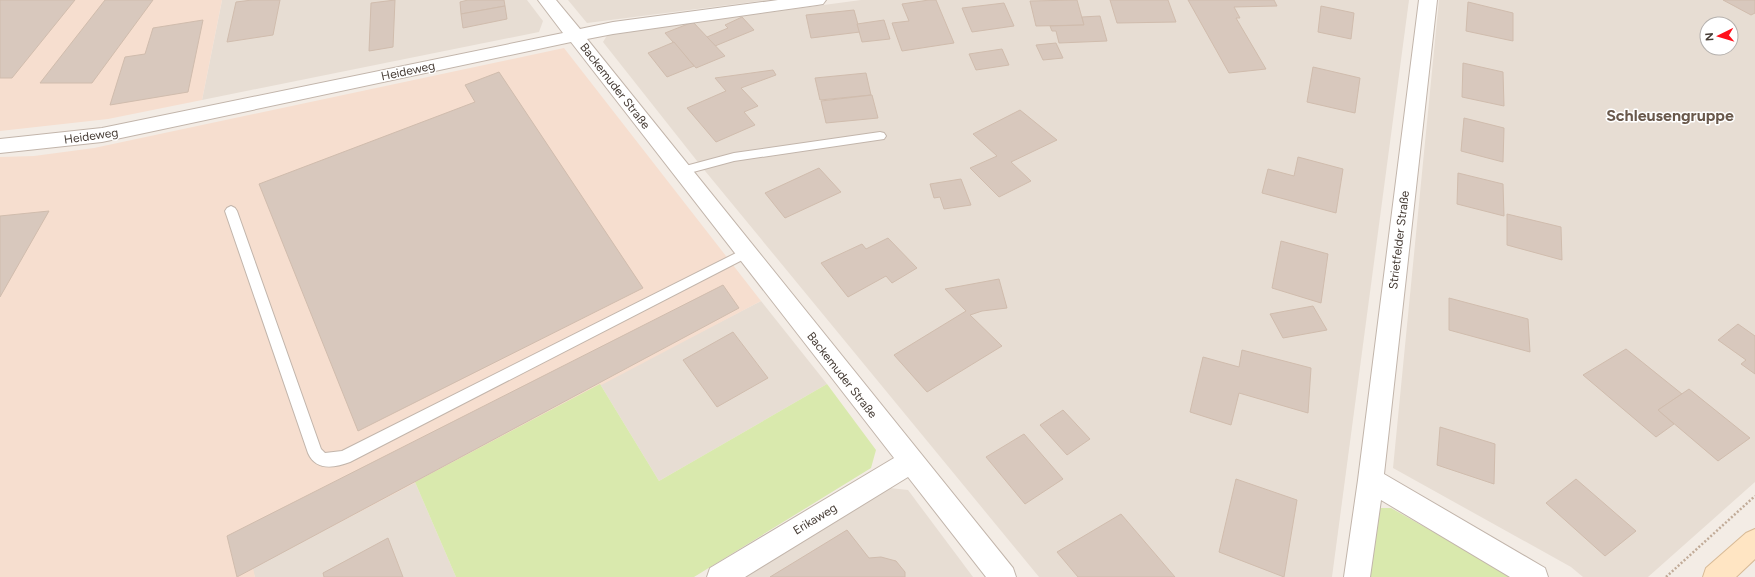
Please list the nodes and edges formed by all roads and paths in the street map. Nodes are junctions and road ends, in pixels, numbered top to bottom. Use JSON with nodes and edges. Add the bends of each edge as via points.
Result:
{"nodes":[{"id":1,"x":547,"y":0,"type":"edge"},
{"id":2,"x":817,"y":0,"type":"edge"},
{"id":3,"x":1428,"y":0,"type":"edge"},
{"id":4,"x":575,"y":36,"type":"junction"},
{"id":5,"x":880,"y":136,"type":"dead end"},
{"id":6,"x":0,"y":146,"type":"edge"},
{"id":7,"x":682,"y":171,"type":"junction"},
{"id":8,"x":231,"y":211,"type":"dead end"},
{"id":9,"x":746,"y":253,"type":"junction"},
{"id":10,"x":910,"y":462,"type":"junction"},
{"id":11,"x":1371,"y":480,"type":"junction"},
{"id":12,"x":1755,"y":496,"type":"edge"},
{"id":13,"x":1755,"y":542,"type":"edge"},
{"id":14,"x":720,"y":577,"type":"edge"},
{"id":15,"x":1003,"y":577,"type":"edge"},
{"id":16,"x":1357,"y":577,"type":"edge"},
{"id":17,"x":1536,"y":577,"type":"edge"},
{"id":18,"x":1666,"y":577,"type":"edge"},
{"id":19,"x":1716,"y":577,"type":"edge"}],
"edges":[{"from":1,"to":4,"type":"street","name":"Backemuder Straße"},
{"from":2,"to":4,"type":"street","name":"Heideweg","via":[[613,28]]},
{"from":3,"to":11,"type":"street","name":"Strietfelder Straße"},
{"from":4,"to":6,"type":"street","name":"Heideweg","via":[[102,135]]},
{"from":4,"to":7,"type":"street","name":"Backemuder Straße"},
{"from":5,"to":7,"type":"lane","via":[[734,157]]},
{"from":7,"to":9,"type":"street","name":"Backemuder Straße"},
{"from":8,"to":9,"type":"lane","via":[[315,453],[322,460],[345,457]]},
{"from":9,"to":10,"type":"street","name":"Backemuder Straße"},
{"from":10,"to":14,"type":"street","name":"Erikaweg"},
{"from":10,"to":15,"type":"street","name":"Backemuder Straße"},
{"from":11,"to":16,"type":"street","name":"Strietfelder Straße"},
{"from":11,"to":17,"type":"street"},
{"from":12,"to":18,"type":"path"},
{"from":13,"to":19,"type":"street"}]}
